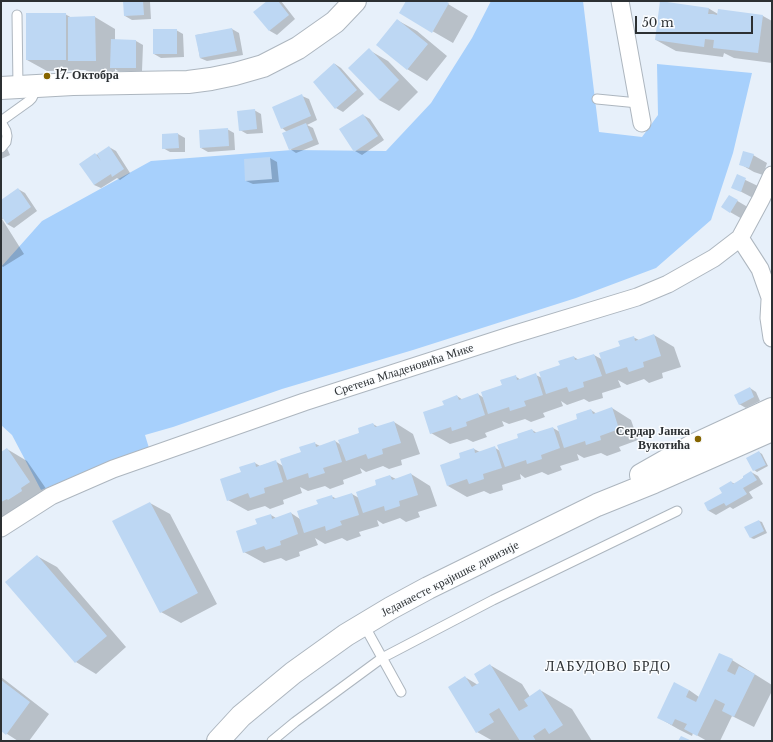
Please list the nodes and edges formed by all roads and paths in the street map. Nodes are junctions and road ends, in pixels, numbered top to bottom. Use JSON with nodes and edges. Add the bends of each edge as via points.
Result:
{"nodes":[{"id":1,"x":355,"y":1,"type":"edge"},
{"id":2,"x":620,"y":1,"type":"edge"},
{"id":3,"x":17,"y":15,"type":"dead end"},
{"id":4,"x":19,"y":87,"type":"edge"},
{"id":5,"x":597,"y":99,"type":"dead end"},
{"id":6,"x":638,"y":103,"type":"junction"},
{"id":7,"x":1,"y":122,"type":"edge"},
{"id":8,"x":642,"y":123,"type":"dead end"},
{"id":9,"x":1,"y":148,"type":"edge"},
{"id":10,"x":772,"y":175,"type":"edge"},
{"id":11,"x":740,"y":238,"type":"junction"},
{"id":12,"x":771,"y":301,"type":"edge"},
{"id":13,"x":772,"y":338,"type":"edge"},
{"id":14,"x":772,"y":409,"type":"edge"},
{"id":15,"x":772,"y":430,"type":"edge"},
{"id":16,"x":597,"y":505,"type":"junction"},
{"id":17,"x":677,"y":510,"type":"dead end"},
{"id":18,"x":1,"y":528,"type":"edge"},
{"id":19,"x":364,"y":625,"type":"junction"},
{"id":20,"x":382,"y":658,"type":"junction"},
{"id":21,"x":401,"y":692,"type":"dead end"},
{"id":22,"x":218,"y":741,"type":"edge"},
{"id":23,"x":272,"y":741,"type":"edge"}],
"edges":[{"from":1,"to":4,"type":"street","via":[[335,22],[298,48],[263,66],[235,74],[188,82]]},
{"from":2,"to":6,"type":"street"},
{"from":3,"to":4,"type":"lane"},
{"from":4,"to":7,"type":"lane","via":[[32,98]]},
{"from":5,"to":6,"type":"lane"},
{"from":6,"to":8,"type":"street"},
{"from":7,"to":9,"type":"lane","via":[[7,136]]},
{"from":10,"to":11,"type":"street","name":"Сретена Младеновића Мике"},
{"from":11,"to":12,"type":"street","via":[[760,269]]},
{"from":11,"to":18,"type":"street","name":"Сретена Младеновића Мике","via":[[681,278],[652,291],[304,402],[113,469],[51,496]]},
{"from":12,"to":13,"type":"street","via":[[769,318]]},
{"from":14,"to":16,"type":"street","name":"Једанаесте крајишке дивизије","via":[[652,467]]},
{"from":15,"to":16,"type":"street","name":"Једанаесте крајишке дивизије"},
{"from":16,"to":19,"type":"street","name":"Једанаесте крајишке дивизије","via":[[428,588]]},
{"from":17,"to":20,"type":"lane","via":[[493,600]]},
{"from":19,"to":20,"type":"lane"},
{"from":19,"to":22,"type":"street","name":"Једанаесте крајишке дивизије","via":[[292,673],[241,716]]},
{"from":20,"to":21,"type":"lane"},
{"from":20,"to":23,"type":"lane"}]}
